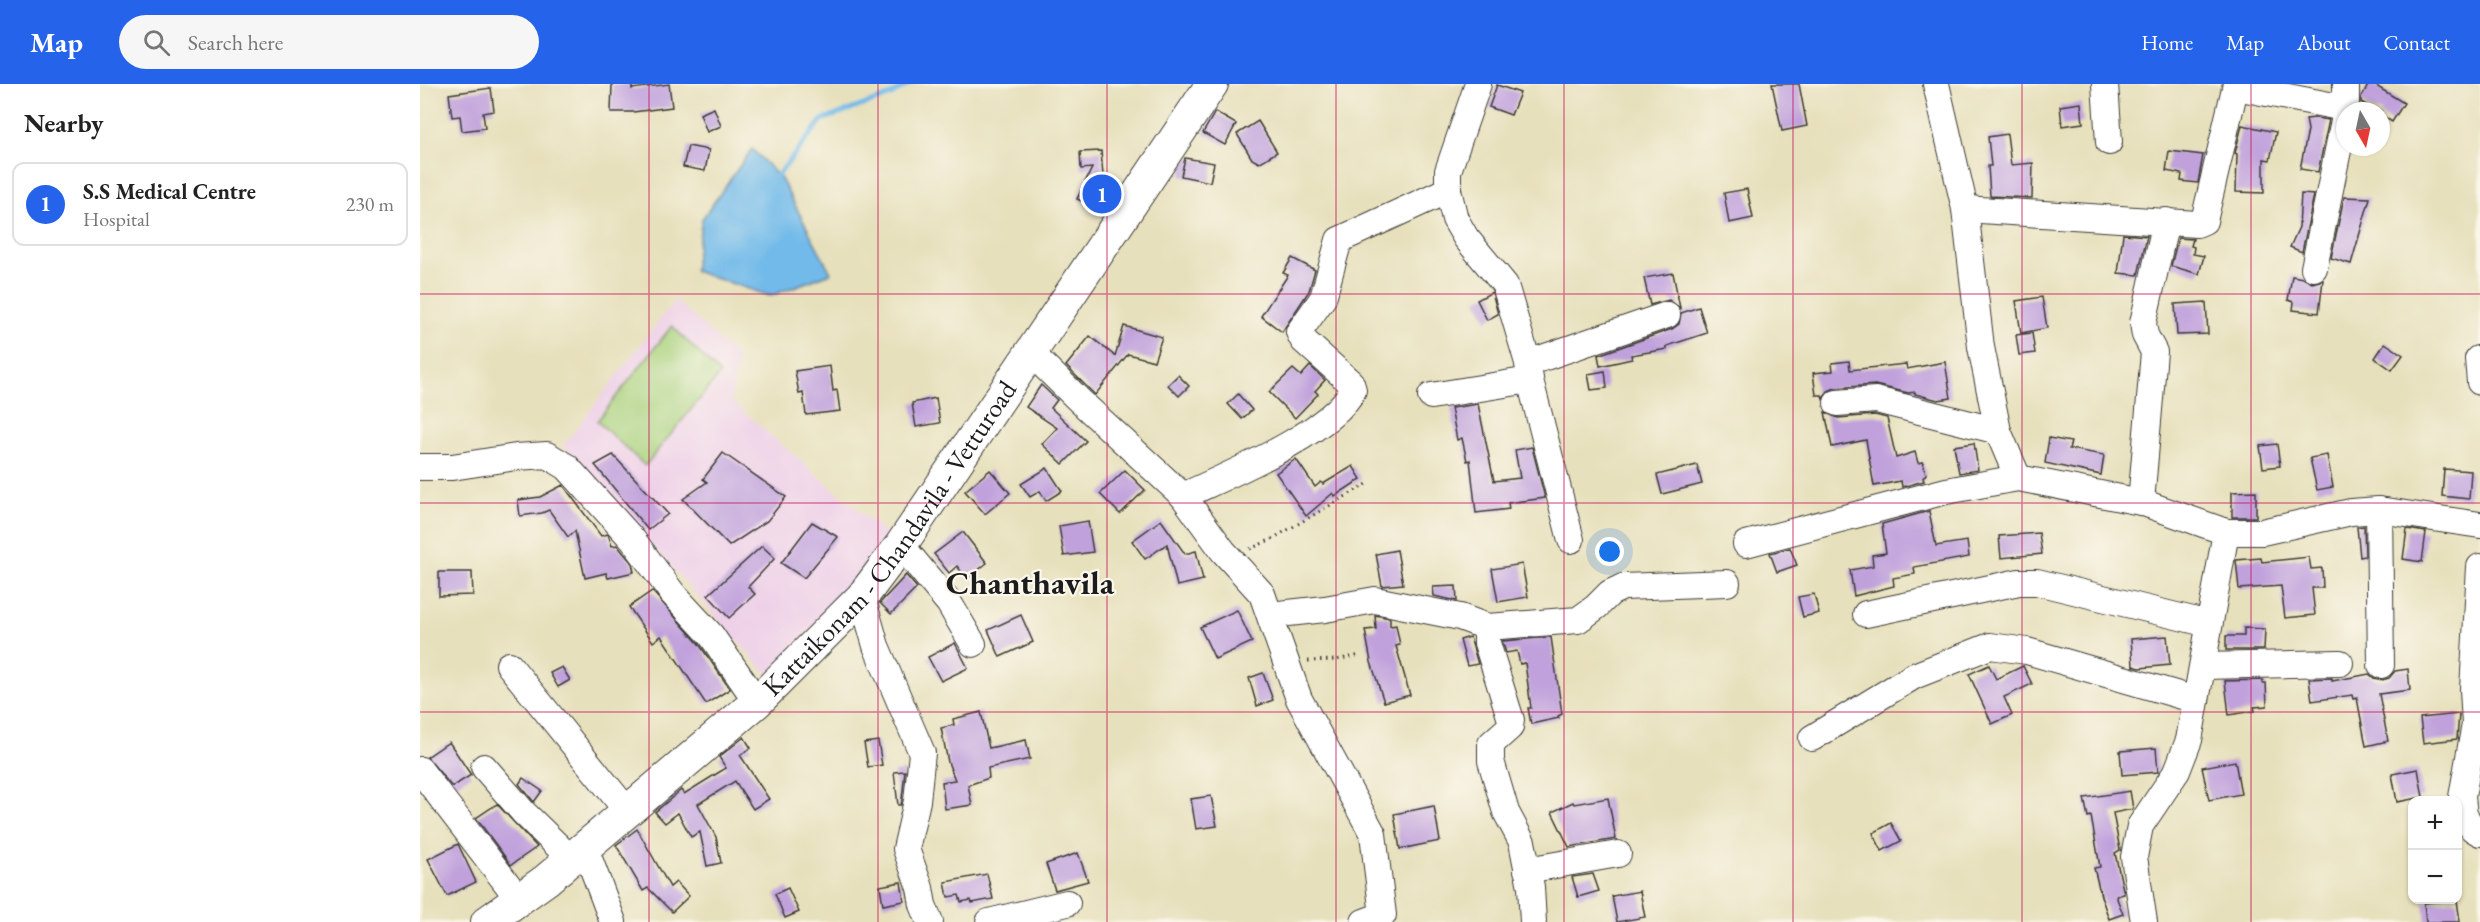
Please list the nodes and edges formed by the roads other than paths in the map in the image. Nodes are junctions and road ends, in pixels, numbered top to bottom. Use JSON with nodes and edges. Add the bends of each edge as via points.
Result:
{"nodes":[{"id":1,"x":1212,"y":84,"type":"edge"},
{"id":2,"x":1478,"y":84,"type":"edge"},
{"id":3,"x":1936,"y":84,"type":"edge"},
{"id":4,"x":2105,"y":84,"type":"edge"},
{"id":5,"x":2346,"y":84,"type":"edge"},
{"id":6,"x":2236,"y":86,"type":"edge"},
{"id":7,"x":2346,"y":102,"type":"edge"},
{"id":8,"x":2336,"y":107,"type":"edge"},
{"id":9,"x":2109,"y":142,"type":"dead end"},
{"id":10,"x":2337,"y":156,"type":"edge"},
{"id":11,"x":1448,"y":190,"type":"junction"},
{"id":12,"x":1965,"y":209,"type":"junction"},
{"id":13,"x":2166,"y":221,"type":"junction"},
{"id":14,"x":2314,"y":268,"type":"dead end"},
{"id":15,"x":1666,"y":315,"type":"dead end"},
{"id":16,"x":1031,"y":353,"type":"junction"},
{"id":17,"x":1529,"y":371,"type":"junction"},
{"id":18,"x":1431,"y":396,"type":"dead end"},
{"id":19,"x":1837,"y":403,"type":"dead end"},
{"id":20,"x":1998,"y":431,"type":"junction"},
{"id":21,"x":420,"y":467,"type":"edge"},
{"id":22,"x":2018,"y":478,"type":"junction"},
{"id":23,"x":1183,"y":496,"type":"junction"},
{"id":24,"x":2141,"y":502,"type":"junction"},
{"id":25,"x":2379,"y":510,"type":"junction"},
{"id":26,"x":2480,"y":525,"type":"edge"},
{"id":27,"x":2226,"y":532,"type":"junction"},
{"id":28,"x":1571,"y":540,"type":"dead end"},
{"id":29,"x":1746,"y":544,"type":"dead end"},
{"id":30,"x":901,"y":545,"type":"junction"},
{"id":31,"x":2480,"y":567,"type":"edge"},
{"id":32,"x":1728,"y":583,"type":"dead end"},
{"id":33,"x":862,"y":597,"type":"junction"},
{"id":34,"x":2479,"y":597,"type":"edge"},
{"id":35,"x":1866,"y":614,"type":"dead end"},
{"id":36,"x":1270,"y":615,"type":"junction"},
{"id":37,"x":2209,"y":624,"type":"junction"},
{"id":38,"x":1487,"y":627,"type":"junction"},
{"id":39,"x":973,"y":644,"type":"dead end"},
{"id":40,"x":2340,"y":663,"type":"dead end"},
{"id":41,"x":509,"y":665,"type":"dead end"},
{"id":42,"x":2380,"y":665,"type":"dead end"},
{"id":43,"x":2204,"y":666,"type":"junction"},
{"id":44,"x":2196,"y":700,"type":"junction"},
{"id":45,"x":757,"y":702,"type":"junction"},
{"id":46,"x":1812,"y":738,"type":"dead end"},
{"id":47,"x":484,"y":767,"type":"dead end"},
{"id":48,"x":420,"y":770,"type":"edge"},
{"id":49,"x":628,"y":812,"type":"junction"},
{"id":50,"x":2480,"y":833,"type":"edge"},
{"id":51,"x":578,"y":853,"type":"junction"},
{"id":52,"x":1618,"y":854,"type":"dead end"},
{"id":53,"x":1527,"y":870,"type":"junction"},
{"id":54,"x":1067,"y":903,"type":"dead end"},
{"id":55,"x":502,"y":914,"type":"edge"},
{"id":56,"x":1377,"y":920,"type":"edge"},
{"id":57,"x":613,"y":922,"type":"edge"},
{"id":58,"x":930,"y":922,"type":"edge"},
{"id":59,"x":989,"y":922,"type":"edge"},
{"id":60,"x":1533,"y":922,"type":"edge"},
{"id":61,"x":2144,"y":922,"type":"edge"}],
"edges":[{"from":1,"to":16,"type":"main road","name":"Kattaikonam - Chandavila - Vetturoad"},
{"from":2,"to":11,"type":"street","via":[[1448,171]]},
{"from":3,"to":12,"type":"street"},
{"from":4,"to":9,"type":"street"},
{"from":5,"to":7,"type":"street"},
{"from":6,"to":8,"type":"street"},
{"from":6,"to":13,"type":"street","via":[[2204,221]]},
{"from":10,"to":14,"type":"street"},
{"from":11,"to":17,"type":"street","via":[[1455,219],[1466,238],[1505,285]]},
{"from":11,"to":23,"type":"street","via":[[1339,240],[1323,298],[1299,332],[1351,383],[1353,390],[1346,405],[1271,455]]},
{"from":12,"to":13,"type":"street"},
{"from":12,"to":20,"type":"street","via":[[1982,347]]},
{"from":13,"to":24,"type":"street","via":[[2143,323],[2154,352]]},
{"from":15,"to":17,"type":"street"},
{"from":16,"to":23,"type":"street"},
{"from":16,"to":30,"type":"main road","name":"Kattaikonam - Chandavila - Vetturoad"},
{"from":17,"to":18,"type":"street"},
{"from":17,"to":28,"type":"street"},
{"from":19,"to":20,"type":"street","via":[[1876,400]]},
{"from":20,"to":22,"type":"street"},
{"from":21,"to":45,"type":"street","via":[[452,467],[547,455],[567,467],[711,635]]},
{"from":22,"to":24,"type":"street"},
{"from":22,"to":29,"type":"street","via":[[1946,491]]},
{"from":23,"to":36,"type":"street","via":[[1262,594]]},
{"from":24,"to":27,"type":"street"},
{"from":25,"to":26,"type":"street"},
{"from":25,"to":27,"type":"street","via":[[2350,512],[2262,532]]},
{"from":25,"to":42,"type":"street"},
{"from":27,"to":37,"type":"street"},
{"from":30,"to":33,"type":"main road","name":"Kattaikonam - Chandavila - Vetturoad"},
{"from":30,"to":39,"type":"street","via":[[949,603]]},
{"from":31,"to":34,"type":"street"},
{"from":32,"to":38,"type":"street","via":[[1623,586],[1578,620]]},
{"from":33,"to":45,"type":"main road","name":"Kattaikonam - Chandavila - Vetturoad"},
{"from":33,"to":58,"type":"street","via":[[876,646],[922,753],[918,801],[906,849]]},
{"from":34,"to":50,"type":"street","via":[[2473,689],[2475,724],[2462,797],[2464,815]]},
{"from":35,"to":37,"type":"street","via":[[2019,582],[2037,582]]},
{"from":36,"to":38,"type":"street","via":[[1375,600],[1460,617]]},
{"from":36,"to":56,"type":"street","via":[[1299,699],[1373,834]]},
{"from":37,"to":43,"type":"street"},
{"from":38,"to":53,"type":"street","via":[[1487,643],[1511,720],[1510,727],[1491,744],[1491,761],[1506,812],[1522,842]]},
{"from":40,"to":43,"type":"street"},
{"from":41,"to":49,"type":"street"},
{"from":43,"to":44,"type":"street"},
{"from":44,"to":46,"type":"street","via":[[2026,651],[1990,645],[1914,676]]},
{"from":44,"to":61,"type":"street","via":[[2189,740],[2176,771],[2140,826],[2134,857]]},
{"from":45,"to":49,"type":"main road","name":"Kattaikonam - Chandavila - Vetturoad"},
{"from":47,"to":51,"type":"street","via":[[524,813]]},
{"from":48,"to":55,"type":"street"},
{"from":49,"to":51,"type":"main road","name":"Kattaikonam - Chandavila - Vetturoad"},
{"from":51,"to":55,"type":"main road","name":"Kattaikonam - Chandavila - Vetturoad"},
{"from":51,"to":57,"type":"street"},
{"from":52,"to":53,"type":"street"},
{"from":53,"to":60,"type":"street"},
{"from":54,"to":59,"type":"street"}]}
